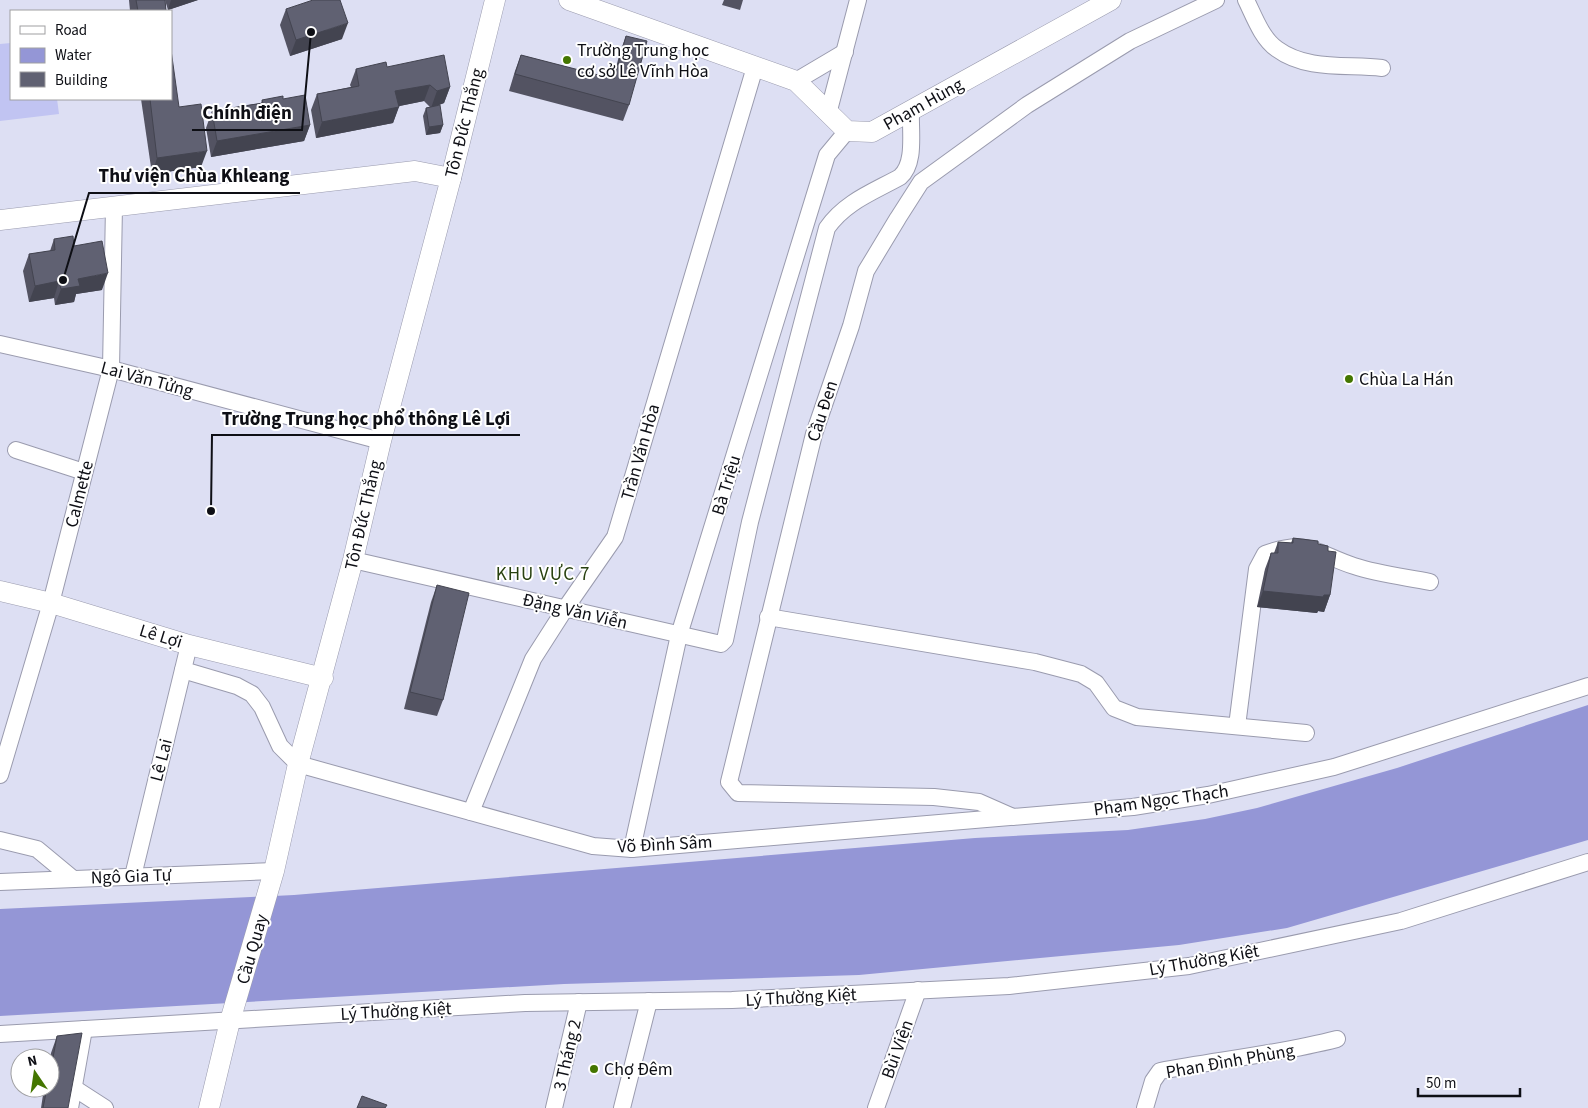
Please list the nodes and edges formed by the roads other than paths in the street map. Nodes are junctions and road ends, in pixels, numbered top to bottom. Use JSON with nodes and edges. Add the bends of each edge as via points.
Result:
{"nodes":[{"id":1,"x":495,"y":0,"type":"edge"},
{"id":2,"x":569,"y":0,"type":"edge"},
{"id":3,"x":858,"y":0,"type":"edge"},
{"id":4,"x":1111,"y":0,"type":"edge"},
{"id":5,"x":1216,"y":0,"type":"edge"},
{"id":6,"x":1246,"y":0,"type":"edge"},
{"id":7,"x":845,"y":52,"type":"junction"},
{"id":8,"x":755,"y":67,"type":"junction"},
{"id":9,"x":1382,"y":68,"type":"dead end"},
{"id":10,"x":796,"y":81,"type":"junction"},
{"id":11,"x":910,"y":111,"type":"junction"},
{"id":12,"x":828,"y":114,"type":"junction"},
{"id":13,"x":847,"y":131,"type":"junction"},
{"id":14,"x":451,"y":178,"type":"junction"},
{"id":15,"x":114,"y":206,"type":"junction"},
{"id":16,"x":0,"y":220,"type":"edge"},
{"id":17,"x":0,"y":344,"type":"edge"},
{"id":18,"x":111,"y":369,"type":"junction"},
{"id":19,"x":381,"y":441,"type":"junction"},
{"id":20,"x":16,"y":450,"type":"dead end"},
{"id":21,"x":84,"y":472,"type":"junction"},
{"id":22,"x":354,"y":560,"type":"junction"},
{"id":23,"x":1430,"y":582,"type":"dead end"},
{"id":24,"x":0,"y":592,"type":"edge"},
{"id":25,"x":50,"y":603,"type":"junction"},
{"id":26,"x":565,"y":609,"type":"junction"},
{"id":27,"x":768,"y":617,"type":"junction"},
{"id":28,"x":679,"y":636,"type":"junction"},
{"id":29,"x":189,"y":645,"type":"junction"},
{"id":30,"x":183,"y":670,"type":"junction"},
{"id":31,"x":323,"y":678,"type":"junction"},
{"id":32,"x":1588,"y":686,"type":"edge"},
{"id":33,"x":1236,"y":726,"type":"junction"},
{"id":34,"x":1306,"y":733,"type":"dead end"},
{"id":35,"x":298,"y":764,"type":"junction"},
{"id":36,"x":0,"y":775,"type":"edge"},
{"id":37,"x":729,"y":782,"type":"joint"},
{"id":38,"x":471,"y":812,"type":"junction"},
{"id":39,"x":1012,"y":817,"type":"junction"},
{"id":40,"x":0,"y":840,"type":"edge"},
{"id":41,"x":632,"y":849,"type":"junction"},
{"id":42,"x":1588,"y":862,"type":"edge"},
{"id":43,"x":133,"y":876,"type":"junction"},
{"id":44,"x":72,"y":878,"type":"junction"},
{"id":45,"x":272,"y":878,"type":"junction"},
{"id":46,"x":0,"y":882,"type":"edge"},
{"id":47,"x":918,"y":990,"type":"junction"},
{"id":48,"x":649,"y":1001,"type":"junction"},
{"id":49,"x":579,"y":1002,"type":"junction"},
{"id":50,"x":232,"y":1017,"type":"junction"},
{"id":51,"x":84,"y":1029,"type":"junction"},
{"id":52,"x":0,"y":1034,"type":"edge"},
{"id":53,"x":1337,"y":1039,"type":"dead end"},
{"id":54,"x":74,"y":1088,"type":"junction"},
{"id":55,"x":70,"y":1108,"type":"edge"},
{"id":56,"x":105,"y":1108,"type":"edge"},
{"id":57,"x":209,"y":1108,"type":"edge"},
{"id":58,"x":554,"y":1108,"type":"edge"},
{"id":59,"x":622,"y":1108,"type":"edge"},
{"id":60,"x":876,"y":1108,"type":"edge"},
{"id":61,"x":1145,"y":1108,"type":"edge"}],
"edges":[{"from":1,"to":14,"type":"main road","name":"Tôn Đức Thắng"},
{"from":2,"to":8,"type":"main road"},
{"from":3,"to":7,"type":"street"},
{"from":4,"to":11,"type":"main road","name":"Phạm Hùng"},
{"from":5,"to":27,"type":"street","name":"Cầu Đen","via":[[1130,41],[1027,105],[921,182],[866,271],[814,434]]},
{"from":6,"to":9,"type":"street","via":[[1276,49],[1306,64]]},
{"from":7,"to":10,"type":"street"},
{"from":7,"to":12,"type":"street"},
{"from":8,"to":10,"type":"main road"},
{"from":8,"to":26,"type":"street","name":"Trần Văn Hòa","via":[[615,537]]},
{"from":10,"to":12,"type":"main road"},
{"from":11,"to":13,"type":"main road","name":"Phạm Hùng","via":[[872,132]]},
{"from":11,"to":28,"type":"street","name":"Đặng Văn Viễn","via":[[910,160],[906,172],[850,203],[827,228],[750,522],[725,640],[721,644]]},
{"from":12,"to":13,"type":"main road"},
{"from":13,"to":28,"type":"street","name":"Bà Triệu","via":[[827,156]]},
{"from":14,"to":15,"type":"main road","via":[[415,170]]},
{"from":14,"to":19,"type":"main road","name":"Tôn Đức Thắng"},
{"from":15,"to":16,"type":"main road"},
{"from":15,"to":18,"type":"street","name":"Calmette"},
{"from":17,"to":18,"type":"street","name":"Lai Văn Tửng"},
{"from":18,"to":19,"type":"street","name":"Lai Văn Tửng"},
{"from":18,"to":21,"type":"street","name":"Calmette"},
{"from":19,"to":22,"type":"main road","name":"Tôn Đức Thắng"},
{"from":20,"to":21,"type":"street"},
{"from":21,"to":25,"type":"street","name":"Calmette"},
{"from":22,"to":26,"type":"street","name":"Đặng Văn Viễn"},
{"from":22,"to":31,"type":"main road","name":"Tôn Đức Thắng"},
{"from":23,"to":33,"type":"street","via":[[1353,566],[1315,549],[1290,547],[1265,554],[1257,569]]},
{"from":24,"to":25,"type":"main road","name":"Lê Lợi"},
{"from":25,"to":29,"type":"main road","name":"Lê Lợi"},
{"from":25,"to":36,"type":"street","name":"Calmette"},
{"from":26,"to":28,"type":"street","name":"Đặng Văn Viễn"},
{"from":26,"to":38,"type":"street","name":"Trần Văn Hòa","via":[[533,659]]},
{"from":27,"to":33,"type":"street","via":[[1035,662],[1081,674],[1096,683],[1114,708],[1137,717]]},
{"from":27,"to":37,"type":"street","name":"Cầu Đen"},
{"from":28,"to":41,"type":"street","name":"Bà Triệu"},
{"from":29,"to":30,"type":"street","name":"Lê Lai"},
{"from":29,"to":31,"type":"main road","name":"Lê Lợi"},
{"from":30,"to":35,"type":"street","via":[[237,686],[252,694],[262,707],[280,746]]},
{"from":30,"to":43,"type":"street","name":"Lê Lai"},
{"from":31,"to":35,"type":"main road","name":"Tôn Đức Thắng"},
{"from":32,"to":39,"type":"street","name":"Phạm Ngọc Thạch","via":[[1334,767],[1208,795],[1134,807]]},
{"from":33,"to":34,"type":"street"},
{"from":35,"to":38,"type":"street","name":"Võ Đình Sâm"},
{"from":35,"to":45,"type":"main road","name":"Tôn Đức Thắng"},
{"from":37,"to":39,"type":"street","name":"Phạm Ngọc Thạch","via":[[738,793],[934,797],[979,802]]},
{"from":38,"to":41,"type":"street","name":"Võ Đình Sâm","via":[[593,846]]},
{"from":39,"to":41,"type":"street","name":"Võ Đình Sâm"},
{"from":40,"to":44,"type":"street","name":"Ngô Gia Tự","via":[[37,849]]},
{"from":42,"to":47,"type":"street","name":"Lý Thường Kiệt","via":[[1401,921],[1189,966],[1009,986]]},
{"from":43,"to":44,"type":"street","name":"Ngô Gia Tự"},
{"from":43,"to":45,"type":"street","name":"Ngô Gia Tự"},
{"from":44,"to":46,"type":"street"},
{"from":45,"to":50,"type":"main road","name":"Cầu Quay"},
{"from":47,"to":48,"type":"street","name":"Lý Thường Kiệt"},
{"from":47,"to":60,"type":"street","name":"Bùi Viện"},
{"from":48,"to":49,"type":"street","name":"Lý Thường Kiệt"},
{"from":48,"to":59,"type":"street"},
{"from":49,"to":50,"type":"street","name":"Lý Thường Kiệt"},
{"from":49,"to":58,"type":"street","name":"3 Tháng 2"},
{"from":50,"to":51,"type":"street","name":"Lý Thường Kiệt"},
{"from":50,"to":57,"type":"main road","name":"Cầu Quay"},
{"from":51,"to":52,"type":"street","name":"Lý Thường Kiệt"},
{"from":51,"to":54,"type":"street"},
{"from":53,"to":61,"type":"street","name":"Phan Đình Phùng","via":[[1266,1055],[1216,1060],[1160,1071],[1152,1081]]},
{"from":54,"to":55,"type":"street"},
{"from":54,"to":56,"type":"street"}]}
